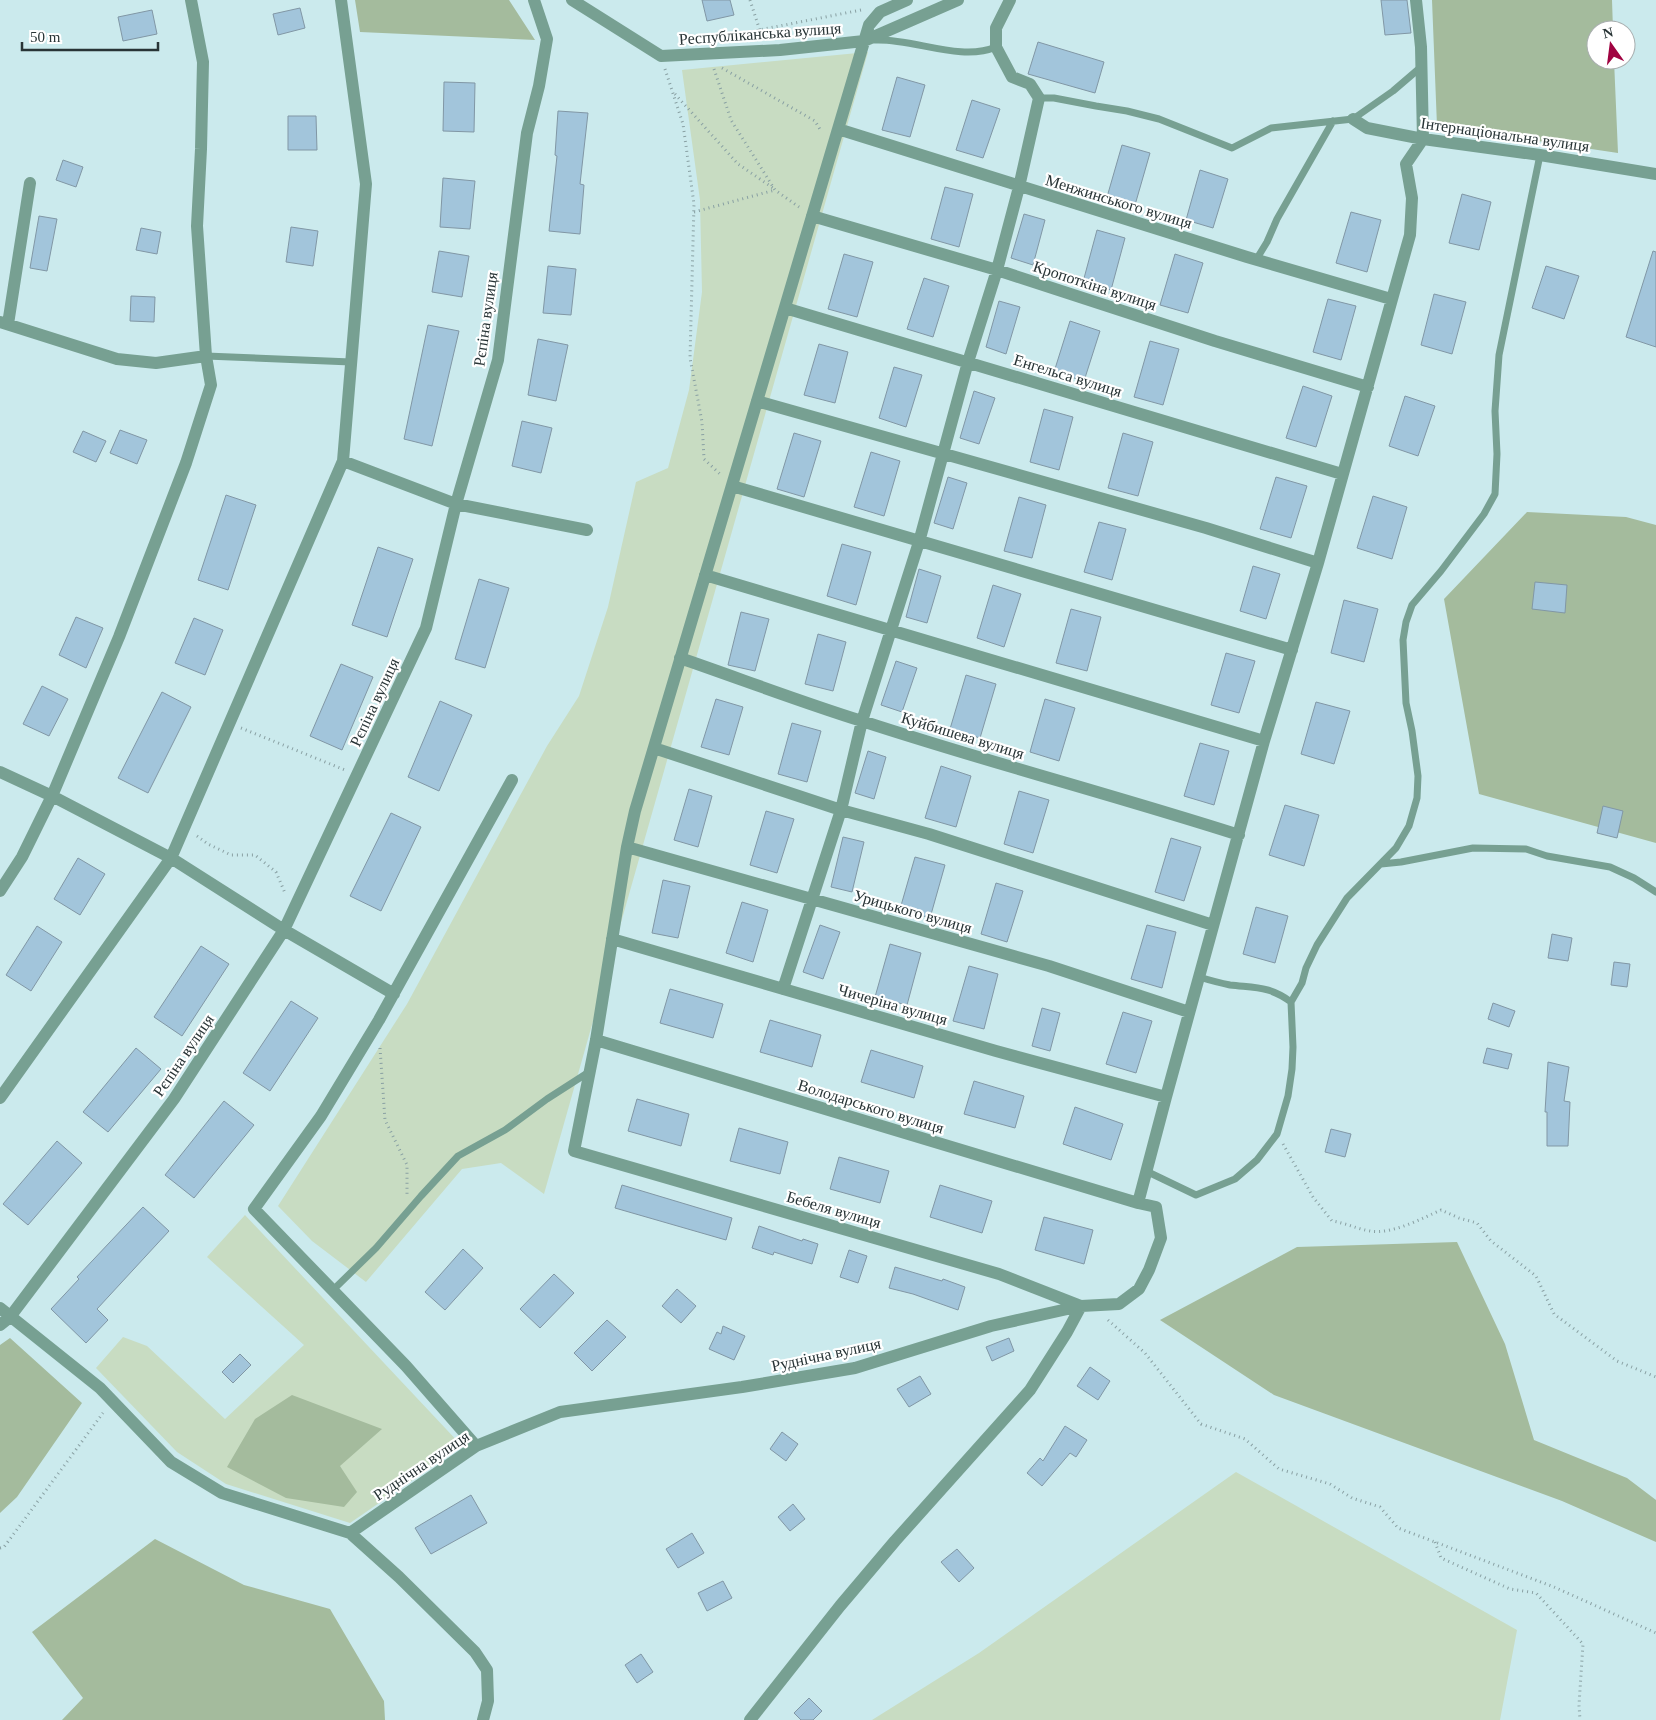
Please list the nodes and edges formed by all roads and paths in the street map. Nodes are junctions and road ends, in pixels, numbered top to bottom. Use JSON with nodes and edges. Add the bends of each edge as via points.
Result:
{"nodes":[{"id":1,"x":191,"y":0,"type":"edge"},
{"id":2,"x":341,"y":0,"type":"edge"},
{"id":3,"x":534,"y":0,"type":"edge"},
{"id":4,"x":572,"y":0,"type":"edge"},
{"id":5,"x":750,"y":0,"type":"edge"},
{"id":6,"x":907,"y":0,"type":"edge"},
{"id":7,"x":958,"y":0,"type":"edge"},
{"id":8,"x":1010,"y":0,"type":"edge"},
{"id":9,"x":1416,"y":0,"type":"edge"},
{"id":10,"x":867,"y":10,"type":"dead end"},
{"id":11,"x":759,"y":30,"type":"junction"},
{"id":12,"x":741,"y":36,"type":"dead end"},
{"id":13,"x":864,"y":41,"type":"junction"},
{"id":14,"x":996,"y":48,"type":"junction"},
{"id":15,"x":765,"y":51,"type":"junction"},
{"id":16,"x":661,"y":56,"type":"junction"},
{"id":17,"x":1421,"y":67,"type":"junction"},
{"id":18,"x":673,"y":91,"type":"junction"},
{"id":19,"x":1039,"y":98,"type":"junction"},
{"id":20,"x":1353,"y":119,"type":"junction"},
{"id":21,"x":1333,"y":121,"type":"junction"},
{"id":22,"x":838,"y":129,"type":"junction"},
{"id":23,"x":1423,"y":139,"type":"junction"},
{"id":24,"x":832,"y":148,"type":"junction"},
{"id":25,"x":1540,"y":155,"type":"junction"},
{"id":26,"x":1656,"y":174,"type":"edge"},
{"id":27,"x":30,"y":183,"type":"dead end"},
{"id":28,"x":1019,"y":187,"type":"junction"},
{"id":29,"x":775,"y":190,"type":"junction"},
{"id":30,"x":694,"y":212,"type":"junction"},
{"id":31,"x":812,"y":216,"type":"junction"},
{"id":32,"x":1256,"y":260,"type":"junction"},
{"id":33,"x":997,"y":270,"type":"junction"},
{"id":34,"x":1391,"y":299,"type":"junction"},
{"id":35,"x":785,"y":308,"type":"junction"},
{"id":36,"x":4,"y":323,"type":"edge"},
{"id":37,"x":206,"y":356,"type":"junction"},
{"id":38,"x":351,"y":362,"type":"junction"},
{"id":39,"x":968,"y":362,"type":"junction"},
{"id":40,"x":1368,"y":387,"type":"junction"},
{"id":41,"x":757,"y":401,"type":"junction"},
{"id":42,"x":942,"y":452,"type":"junction"},
{"id":43,"x":343,"y":461,"type":"junction"},
{"id":44,"x":1342,"y":474,"type":"junction"},
{"id":45,"x":732,"y":486,"type":"junction"},
{"id":46,"x":456,"y":504,"type":"junction"},
{"id":47,"x":588,"y":530,"type":"dead end"},
{"id":48,"x":919,"y":542,"type":"junction"},
{"id":49,"x":1318,"y":563,"type":"junction"},
{"id":50,"x":705,"y":574,"type":"junction"},
{"id":51,"x":890,"y":630,"type":"junction"},
{"id":52,"x":1292,"y":650,"type":"junction"},
{"id":53,"x":680,"y":658,"type":"junction"},
{"id":54,"x":862,"y":721,"type":"junction"},
{"id":55,"x":229,"y":723,"type":"junction"},
{"id":56,"x":1264,"y":741,"type":"junction"},
{"id":57,"x":654,"y":748,"type":"junction"},
{"id":58,"x":0,"y":772,"type":"edge"},
{"id":59,"x":358,"y":775,"type":"junction"},
{"id":60,"x":512,"y":780,"type":"dead end"},
{"id":61,"x":52,"y":796,"type":"junction"},
{"id":62,"x":840,"y":810,"type":"junction"},
{"id":63,"x":185,"y":826,"type":"junction"},
{"id":64,"x":1238,"y":834,"type":"junction"},
{"id":65,"x":627,"y":847,"type":"junction"},
{"id":66,"x":170,"y":858,"type":"junction"},
{"id":67,"x":1380,"y":864,"type":"junction"},
{"id":68,"x":0,"y":891,"type":"edge"},
{"id":69,"x":1656,"y":892,"type":"edge"},
{"id":70,"x":813,"y":899,"type":"junction"},
{"id":71,"x":290,"y":917,"type":"junction"},
{"id":72,"x":1213,"y":925,"type":"junction"},
{"id":73,"x":284,"y":930,"type":"junction"},
{"id":74,"x":612,"y":939,"type":"junction"},
{"id":75,"x":1199,"y":977,"type":"junction"},
{"id":76,"x":784,"y":989,"type":"junction"},
{"id":77,"x":394,"y":994,"type":"junction"},
{"id":78,"x":1291,"y":1002,"type":"junction"},
{"id":79,"x":1189,"y":1012,"type":"junction"},
{"id":80,"x":596,"y":1040,"type":"junction"},
{"id":81,"x":380,"y":1047,"type":"dead end"},
{"id":82,"x":590,"y":1071,"type":"junction"},
{"id":83,"x":1166,"y":1097,"type":"junction"},
{"id":84,"x":0,"y":1098,"type":"edge"},
{"id":85,"x":1277,"y":1134,"type":"junction"},
{"id":86,"x":1146,"y":1171,"type":"junction"},
{"id":87,"x":1138,"y":1203,"type":"junction"},
{"id":88,"x":407,"y":1212,"type":"junction"},
{"id":89,"x":333,"y":1290,"type":"junction"},
{"id":90,"x":1081,"y":1306,"type":"junction"},
{"id":91,"x":0,"y":1308,"type":"edge"},
{"id":92,"x":1106,"y":1317,"type":"dead end"},
{"id":93,"x":5,"y":1321,"type":"edge"},
{"id":94,"x":1656,"y":1377,"type":"edge"},
{"id":95,"x":112,"y":1401,"type":"junction"},
{"id":96,"x":476,"y":1446,"type":"junction"},
{"id":97,"x":350,"y":1533,"type":"junction"},
{"id":98,"x":1434,"y":1542,"type":"junction"},
{"id":99,"x":0,"y":1548,"type":"edge"},
{"id":100,"x":1656,"y":1634,"type":"edge"},
{"id":101,"x":483,"y":1720,"type":"edge"},
{"id":102,"x":750,"y":1720,"type":"edge"},
{"id":103,"x":1580,"y":1720,"type":"edge"}],
"edges":[{"from":1,"to":37,"type":"street","via":[[203,62],[197,226]]},
{"from":2,"to":38,"type":"street","via":[[366,184]]},
{"from":3,"to":46,"type":"street","name":"Рєпіна вулиця","via":[[547,39],[527,133],[498,360]]},
{"from":4,"to":16,"type":"street","name":"Республіканська вулиця"},
{"from":5,"to":11,"type":"path"},
{"from":6,"to":13,"type":"street","via":[[880,12],[869,26]]},
{"from":7,"to":13,"type":"street","name":"Республіканська вулиця"},
{"from":8,"to":14,"type":"street","via":[[996,28]]},
{"from":9,"to":17,"type":"street"},
{"from":10,"to":11,"type":"path"},
{"from":11,"to":12,"type":"path"},
{"from":11,"to":15,"type":"path"},
{"from":13,"to":14,"type":"lane","via":[[897,41],[962,51],[985,52]]},
{"from":13,"to":15,"type":"street","name":"Республіканська вулиця"},
{"from":13,"to":22,"type":"street"},
{"from":14,"to":19,"type":"street","via":[[1012,77],[1030,84]]},
{"from":15,"to":16,"type":"street","name":"Республіканська вулиця"},
{"from":16,"to":18,"type":"path"},
{"from":17,"to":20,"type":"lane"},
{"from":17,"to":23,"type":"street"},
{"from":18,"to":29,"type":"path","via":[[738,164]]},
{"from":18,"to":30,"type":"path","via":[[684,124]]},
{"from":19,"to":21,"type":"lane","via":[[1054,98],[1158,119],[1232,148],[1271,128]]},
{"from":19,"to":28,"type":"street"},
{"from":20,"to":21,"type":"lane"},
{"from":20,"to":23,"type":"street","name":"Інтернаціональна вулиця","via":[[1367,128]]},
{"from":21,"to":32,"type":"lane"},
{"from":22,"to":24,"type":"street"},
{"from":22,"to":28,"type":"street","name":"Менжинського вулиця"},
{"from":23,"to":25,"type":"street","name":"Інтернаціональна вулиця"},
{"from":23,"to":34,"type":"street","via":[[1406,164],[1412,198],[1410,235]]},
{"from":24,"to":29,"type":"path","via":[[815,121],[713,63],[731,120]]},
{"from":24,"to":31,"type":"street"},
{"from":25,"to":26,"type":"street","name":"Інтернаціональна вулиця"},
{"from":25,"to":67,"type":"lane","via":[[1499,355],[1495,494],[1484,514],[1412,605],[1406,622],[1403,640],[1406,703],[1415,748],[1417,798],[1409,826],[1396,848]]},
{"from":27,"to":36,"type":"street"},
{"from":28,"to":32,"type":"street","name":"Менжинського вулиця"},
{"from":28,"to":33,"type":"street"},
{"from":29,"to":30,"type":"path"},
{"from":29,"to":31,"type":"path"},
{"from":30,"to":45,"type":"path","via":[[690,358],[702,422],[704,459]]},
{"from":31,"to":33,"type":"street","name":"Кропоткіна вулиця"},
{"from":31,"to":35,"type":"street"},
{"from":32,"to":34,"type":"street","name":"Менжинського вулиця"},
{"from":33,"to":39,"type":"street"},
{"from":33,"to":40,"type":"street","name":"Кропоткіна вулиця"},
{"from":34,"to":40,"type":"street"},
{"from":35,"to":39,"type":"street","name":"Енгельса вулиця"},
{"from":35,"to":41,"type":"street"},
{"from":36,"to":37,"type":"street","via":[[117,359],[156,363]]},
{"from":37,"to":38,"type":"lane"},
{"from":37,"to":61,"type":"street","via":[[211,385],[186,463],[119,637]]},
{"from":38,"to":43,"type":"street"},
{"from":39,"to":42,"type":"street"},
{"from":39,"to":44,"type":"street","name":"Енгельса вулиця"},
{"from":40,"to":44,"type":"street"},
{"from":41,"to":42,"type":"street"},
{"from":41,"to":45,"type":"street"},
{"from":42,"to":48,"type":"street"},
{"from":42,"to":49,"type":"street"},
{"from":43,"to":46,"type":"street"},
{"from":43,"to":55,"type":"street"},
{"from":44,"to":49,"type":"street"},
{"from":45,"to":48,"type":"street"},
{"from":45,"to":50,"type":"street"},
{"from":46,"to":47,"type":"street"},
{"from":46,"to":59,"type":"street","name":"Рєпіна вулиця","via":[[426,628]]},
{"from":48,"to":51,"type":"street"},
{"from":48,"to":52,"type":"street"},
{"from":49,"to":52,"type":"street"},
{"from":50,"to":51,"type":"street"},
{"from":50,"to":53,"type":"street"},
{"from":51,"to":54,"type":"street"},
{"from":51,"to":56,"type":"street"},
{"from":52,"to":56,"type":"street"},
{"from":53,"to":54,"type":"street","name":"Куйбишева вулиця"},
{"from":53,"to":57,"type":"street"},
{"from":54,"to":62,"type":"street"},
{"from":54,"to":64,"type":"street","name":"Куйбишева вулиця"},
{"from":55,"to":59,"type":"path"},
{"from":55,"to":63,"type":"street"},
{"from":56,"to":64,"type":"street"},
{"from":57,"to":62,"type":"street"},
{"from":57,"to":65,"type":"street"},
{"from":58,"to":61,"type":"street"},
{"from":59,"to":71,"type":"street","name":"Рєпіна вулиця"},
{"from":60,"to":77,"type":"street"},
{"from":61,"to":66,"type":"street"},
{"from":61,"to":68,"type":"street","via":[[22,857]]},
{"from":62,"to":70,"type":"street"},
{"from":62,"to":72,"type":"street","via":[[938,837]]},
{"from":63,"to":66,"type":"street"},
{"from":63,"to":71,"type":"path","via":[[208,844],[231,856],[255,855],[276,872]]},
{"from":64,"to":72,"type":"street"},
{"from":65,"to":70,"type":"street","name":"Урицького вулиця"},
{"from":65,"to":74,"type":"street"},
{"from":66,"to":73,"type":"street"},
{"from":66,"to":84,"type":"street"},
{"from":67,"to":69,"type":"lane","via":[[1473,848],[1526,849],[1610,867]]},
{"from":67,"to":78,"type":"lane","via":[[1347,898],[1317,945]]},
{"from":70,"to":76,"type":"street"},
{"from":70,"to":79,"type":"street","name":"Урицького вулиця","via":[[1049,966]]},
{"from":71,"to":73,"type":"street","name":"Рєпіна вулиця"},
{"from":72,"to":75,"type":"street"},
{"from":73,"to":77,"type":"street"},
{"from":73,"to":93,"type":"street","name":"Рєпіна вулиця","via":[[174,1099]]},
{"from":74,"to":76,"type":"street","name":"Чичеріна вулиця"},
{"from":74,"to":80,"type":"street"},
{"from":75,"to":78,"type":"lane","via":[[1279,993]]},
{"from":75,"to":79,"type":"street"},
{"from":76,"to":83,"type":"street","name":"Чичеріна вулиця"},
{"from":77,"to":89,"type":"street","via":[[321,1116],[254,1209]]},
{"from":78,"to":85,"type":"lane","via":[[1292,1069]]},
{"from":79,"to":83,"type":"street"},
{"from":80,"to":82,"type":"street"},
{"from":80,"to":87,"type":"street","name":"Володарського вулиця"},
{"from":81,"to":88,"type":"path","via":[[384,1120],[407,1165]]},
{"from":82,"to":88,"type":"lane","via":[[505,1130],[458,1156]]},
{"from":82,"to":90,"type":"street","name":"Бебеля вулиця","via":[[574,1151],[999,1274]]},
{"from":83,"to":86,"type":"street"},
{"from":85,"to":86,"type":"lane","via":[[1257,1160],[1235,1179],[1196,1194]]},
{"from":85,"to":94,"type":"path","via":[[1313,1197],[1332,1221],[1371,1232],[1400,1228],[1441,1210],[1477,1223],[1491,1241],[1536,1276],[1554,1314],[1617,1360]]},
{"from":86,"to":87,"type":"street"},
{"from":87,"to":90,"type":"street","name":"Володарського вулиця","via":[[1156,1208],[1161,1238],[1139,1289],[1119,1304]]},
{"from":88,"to":89,"type":"lane"},
{"from":89,"to":96,"type":"street"},
{"from":90,"to":96,"type":"street","name":"Руднічна вулиця","via":[[991,1326],[855,1368],[742,1388],[560,1412]]},
{"from":90,"to":102,"type":"street","via":[[1030,1390],[895,1541]]},
{"from":91,"to":93,"type":"street"},
{"from":92,"to":98,"type":"path","via":[[1145,1353],[1201,1424],[1245,1438],[1279,1469],[1330,1484],[1352,1498],[1380,1507],[1398,1528]]},
{"from":93,"to":95,"type":"street","via":[[100,1388]]},
{"from":95,"to":97,"type":"street","via":[[171,1462],[222,1492]]},
{"from":95,"to":99,"type":"path"},
{"from":96,"to":97,"type":"street","name":"Руднічна вулиця"},
{"from":97,"to":101,"type":"street","via":[[400,1577],[475,1652],[487,1670],[488,1701]]},
{"from":98,"to":100,"type":"path","via":[[1554,1586]]},
{"from":98,"to":103,"type":"path","via":[[1441,1558],[1510,1589],[1536,1593],[1583,1644]]}]}
